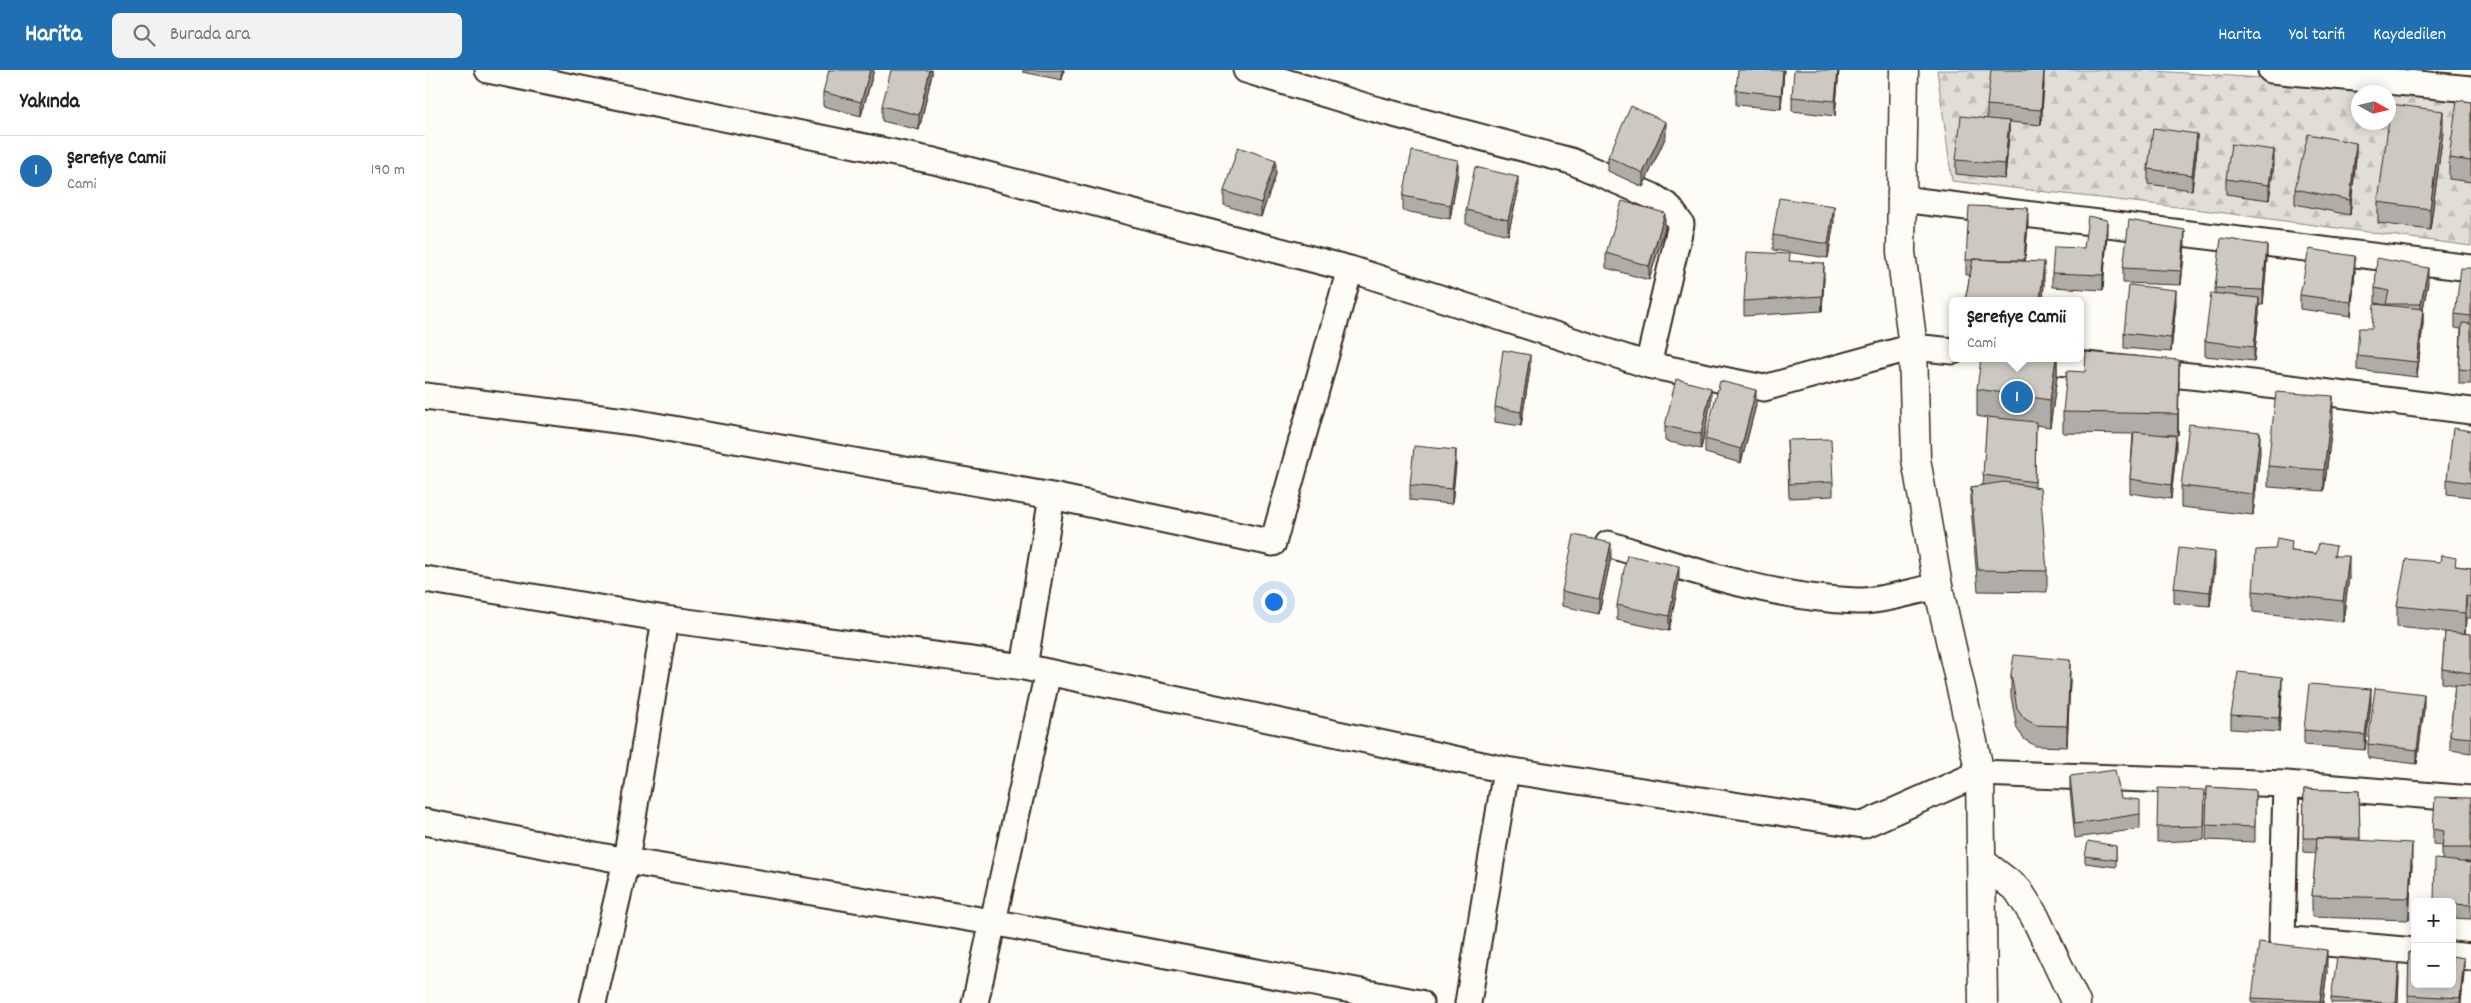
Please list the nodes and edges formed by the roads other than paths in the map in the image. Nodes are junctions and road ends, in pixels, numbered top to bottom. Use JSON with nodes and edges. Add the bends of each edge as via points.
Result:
{"nodes":[{"id":1,"x":487,"y":70,"type":"edge"},
{"id":2,"x":1904,"y":70,"type":"edge"},
{"id":3,"x":2271,"y":70,"type":"edge"},
{"id":4,"x":1258,"y":72,"type":"edge"},
{"id":5,"x":2471,"y":89,"type":"edge"},
{"id":6,"x":1901,"y":199,"type":"junction"},
{"id":7,"x":2471,"y":268,"type":"edge"},
{"id":8,"x":1350,"y":269,"type":"junction"},
{"id":9,"x":1913,"y":347,"type":"junction"},
{"id":10,"x":1949,"y":351,"type":"edge"},
{"id":11,"x":2058,"y":362,"type":"edge"},
{"id":12,"x":1649,"y":365,"type":"junction"},
{"id":13,"x":425,"y":396,"type":"edge"},
{"id":14,"x":2471,"y":411,"type":"edge"},
{"id":15,"x":1052,"y":496,"type":"junction"},
{"id":16,"x":1608,"y":544,"type":"edge"},
{"id":17,"x":425,"y":578,"type":"edge"},
{"id":18,"x":1938,"y":586,"type":"junction"},
{"id":19,"x":665,"y":619,"type":"junction"},
{"id":20,"x":1036,"y":669,"type":"junction"},
{"id":21,"x":1506,"y":770,"type":"junction"},
{"id":22,"x":1980,"y":773,"type":"junction"},
{"id":23,"x":2286,"y":784,"type":"junction"},
{"id":24,"x":2471,"y":799,"type":"edge"},
{"id":25,"x":425,"y":822,"type":"edge"},
{"id":26,"x":627,"y":861,"type":"junction"},
{"id":27,"x":1983,"y":864,"type":"junction"},
{"id":28,"x":992,"y":922,"type":"junction"},
{"id":29,"x":2411,"y":951,"type":"edge"},
{"id":30,"x":2456,"y":955,"type":"edge"},
{"id":31,"x":2471,"y":956,"type":"edge"},
{"id":32,"x":593,"y":1003,"type":"edge"},
{"id":33,"x":975,"y":1003,"type":"edge"},
{"id":34,"x":1420,"y":1003,"type":"edge"},
{"id":35,"x":1468,"y":1003,"type":"edge"},
{"id":36,"x":1983,"y":1003,"type":"edge"},
{"id":37,"x":2076,"y":1003,"type":"edge"}],
"edges":[{"from":1,"to":8,"type":"street","via":[[933,161]]},
{"from":2,"to":6,"type":"main road"},
{"from":3,"to":5,"type":"street"},
{"from":4,"to":12,"type":"street","via":[[1371,108],[1571,161],[1652,196],[1669,207],[1681,224]]},
{"from":6,"to":7,"type":"street"},
{"from":6,"to":9,"type":"main road","via":[[1901,252]]},
{"from":8,"to":12,"type":"street"},
{"from":8,"to":15,"type":"street","via":[[1273,543]]},
{"from":9,"to":10,"type":"street"},
{"from":9,"to":12,"type":"street","via":[[1764,388]]},
{"from":9,"to":18,"type":"main road","via":[[1916,459]]},
{"from":11,"to":14,"type":"street"},
{"from":13,"to":15,"type":"street","via":[[633,422]]},
{"from":15,"to":20,"type":"street"},
{"from":16,"to":18,"type":"street","via":[[1712,576],[1805,596],[1858,601]]},
{"from":17,"to":19,"type":"street"},
{"from":18,"to":22,"type":"main road"},
{"from":19,"to":20,"type":"street"},
{"from":19,"to":26,"type":"street"},
{"from":20,"to":21,"type":"street"},
{"from":20,"to":28,"type":"street"},
{"from":21,"to":22,"type":"street","via":[[1863,825]]},
{"from":21,"to":35,"type":"street"},
{"from":22,"to":23,"type":"street"},
{"from":22,"to":27,"type":"main road"},
{"from":23,"to":24,"type":"street"},
{"from":23,"to":29,"type":"street","via":[[2282,939]]},
{"from":25,"to":26,"type":"street"},
{"from":26,"to":28,"type":"street"},
{"from":26,"to":32,"type":"street"},
{"from":27,"to":36,"type":"main road"},
{"from":27,"to":37,"type":"main road","via":[[2018,890],[2035,917]]},
{"from":28,"to":33,"type":"street"},
{"from":28,"to":34,"type":"street"},
{"from":30,"to":31,"type":"street"}]}
